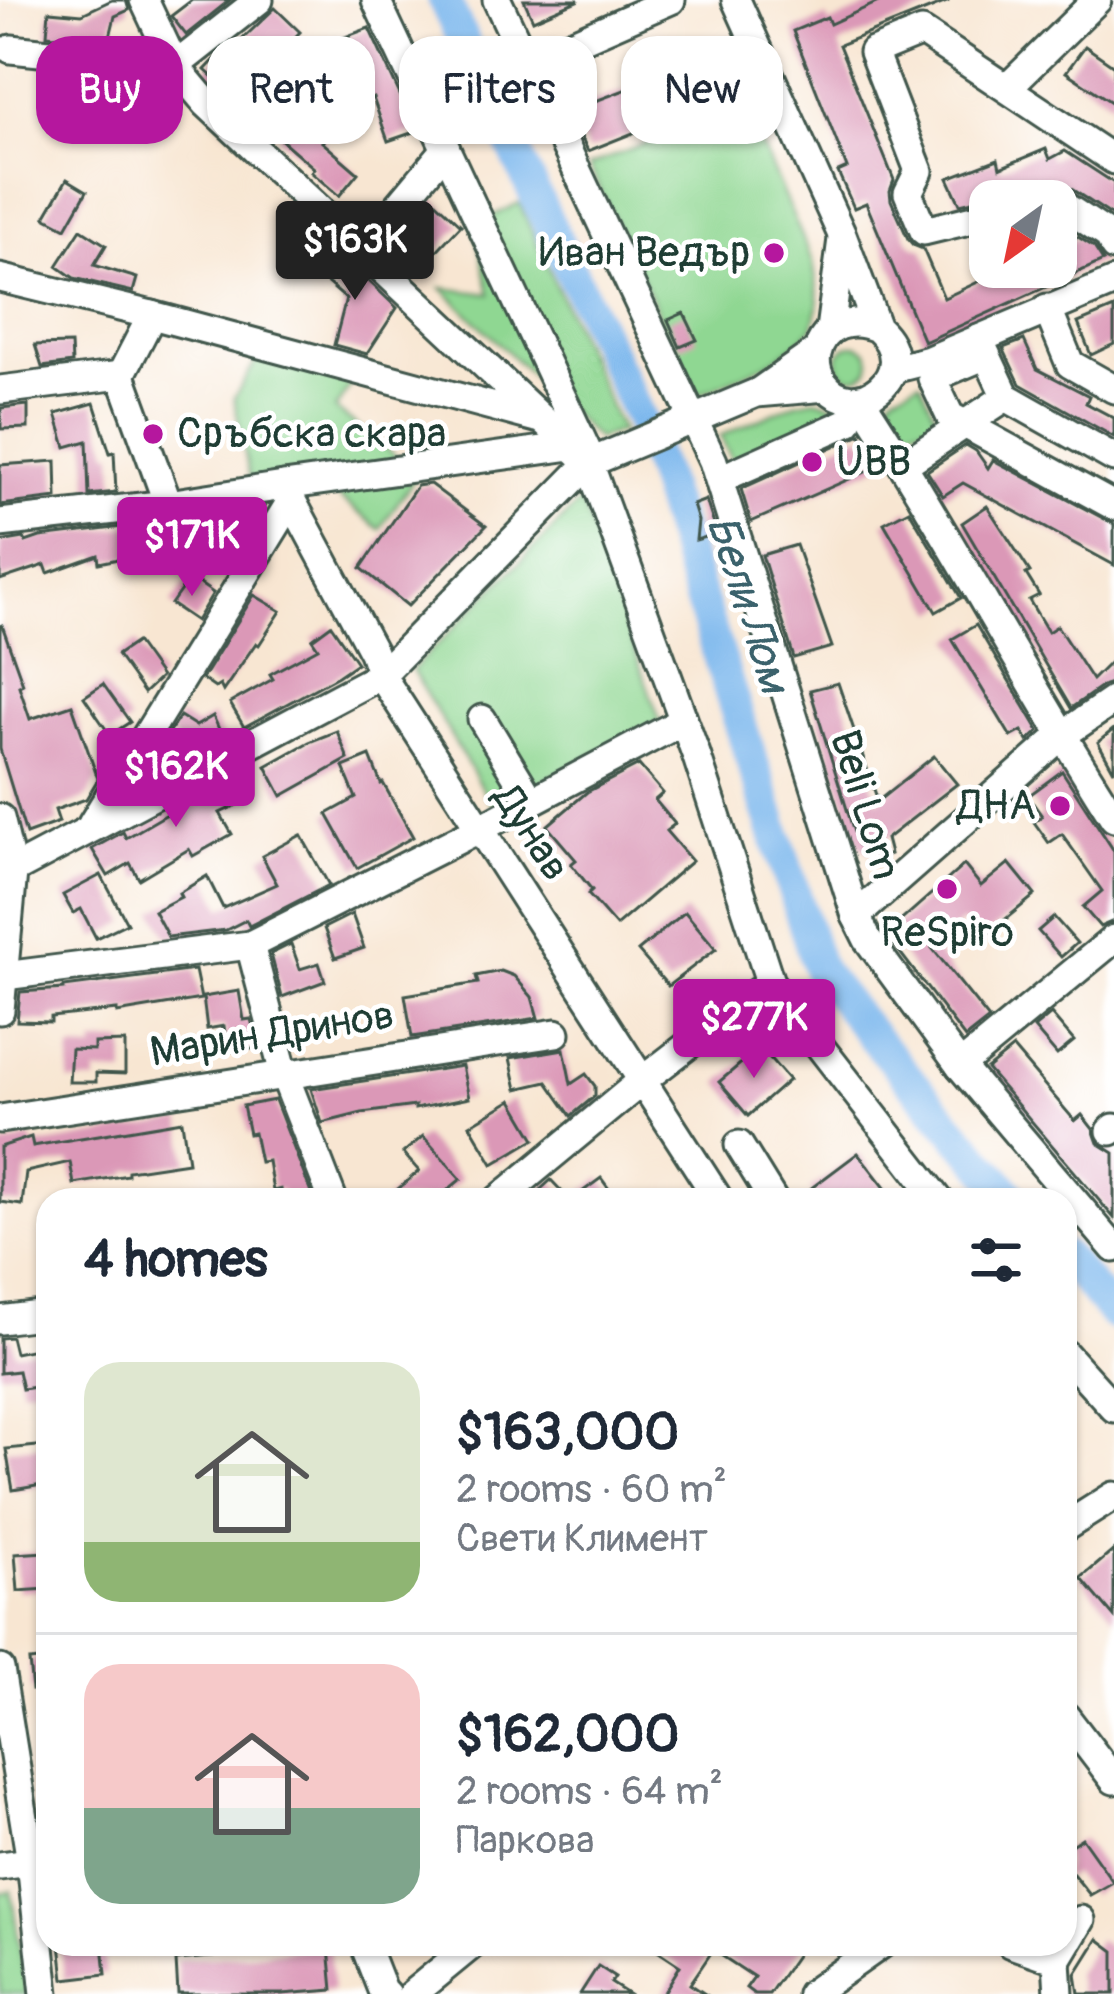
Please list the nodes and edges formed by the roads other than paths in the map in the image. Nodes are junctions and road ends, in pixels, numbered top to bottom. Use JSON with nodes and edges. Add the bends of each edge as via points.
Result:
{"nodes":[{"id":1,"x":144,"y":0,"type":"edge"},
{"id":2,"x":259,"y":0,"type":"edge"},
{"id":3,"x":376,"y":0,"type":"edge"},
{"id":4,"x":497,"y":0,"type":"edge"},
{"id":5,"x":671,"y":0,"type":"edge"},
{"id":6,"x":736,"y":0,"type":"edge"},
{"id":7,"x":1086,"y":3,"type":"edge"},
{"id":8,"x":161,"y":36,"type":"edge"},
{"id":9,"x":514,"y":36,"type":"edge"},
{"id":10,"x":589,"y":36,"type":"edge"},
{"id":11,"x":4,"y":49,"type":"edge"},
{"id":12,"x":36,"y":52,"type":"edge"},
{"id":13,"x":183,"y":60,"type":"edge"},
{"id":14,"x":183,"y":76,"type":"edge"},
{"id":15,"x":1007,"y":88,"type":"junction"},
{"id":16,"x":565,"y":144,"type":"edge"},
{"id":17,"x":446,"y":149,"type":"junction"},
{"id":18,"x":1114,"y":160,"type":"edge"},
{"id":19,"x":1077,"y":215,"type":"edge"},
{"id":20,"x":969,"y":220,"type":"edge"},
{"id":21,"x":386,"y":222,"type":"dead end"},
{"id":22,"x":842,"y":235,"type":"junction"},
{"id":23,"x":1114,"y":248,"type":"edge"},
{"id":24,"x":0,"y":278,"type":"edge"},
{"id":25,"x":1114,"y":282,"type":"edge"},
{"id":26,"x":1048,"y":308,"type":"junction"},
{"id":27,"x":152,"y":316,"type":"junction"},
{"id":28,"x":877,"y":328,"type":"junction"},
{"id":29,"x":824,"y":341,"type":"junction"},
{"id":30,"x":983,"y":346,"type":"junction"},
{"id":31,"x":893,"y":369,"type":"junction"},
{"id":32,"x":929,"y":369,"type":"junction"},
{"id":33,"x":121,"y":375,"type":"junction"},
{"id":34,"x":827,"y":388,"type":"junction"},
{"id":35,"x":1114,"y":389,"type":"edge"},
{"id":36,"x":0,"y":390,"type":"edge"},
{"id":37,"x":756,"y":393,"type":"junction"},
{"id":38,"x":1006,"y":397,"type":"junction"},
{"id":39,"x":854,"y":410,"type":"junction"},
{"id":40,"x":542,"y":419,"type":"junction"},
{"id":41,"x":694,"y":419,"type":"junction"},
{"id":42,"x":966,"y":424,"type":"junction"},
{"id":43,"x":584,"y":457,"type":"junction"},
{"id":44,"x":1114,"y":458,"type":"edge"},
{"id":45,"x":903,"y":465,"type":"junction"},
{"id":46,"x":720,"y":479,"type":"junction"},
{"id":47,"x":288,"y":493,"type":"junction"},
{"id":48,"x":168,"y":504,"type":"junction"},
{"id":49,"x":1114,"y":506,"type":"edge"},
{"id":50,"x":0,"y":523,"type":"edge"},
{"id":51,"x":381,"y":675,"type":"junction"},
{"id":52,"x":1114,"y":700,"type":"edge"},
{"id":53,"x":482,"y":718,"type":"dead end"},
{"id":54,"x":683,"y":721,"type":"junction"},
{"id":55,"x":1061,"y":736,"type":"junction"},
{"id":56,"x":531,"y":800,"type":"junction"},
{"id":57,"x":0,"y":818,"type":"edge"},
{"id":58,"x":1114,"y":818,"type":"edge"},
{"id":59,"x":91,"y":827,"type":"junction"},
{"id":60,"x":479,"y":830,"type":"junction"},
{"id":61,"x":6,"y":875,"type":"edge"},
{"id":62,"x":856,"y":916,"type":"junction"},
{"id":63,"x":1114,"y":939,"type":"edge"},
{"id":64,"x":250,"y":945,"type":"junction"},
{"id":65,"x":4,"y":976,"type":"junction"},
{"id":66,"x":770,"y":982,"type":"junction"},
{"id":67,"x":0,"y":1010,"type":"edge"},
{"id":68,"x":556,"y":1034,"type":"dead end"},
{"id":69,"x":960,"y":1066,"type":"junction"},
{"id":70,"x":284,"y":1074,"type":"junction"},
{"id":71,"x":643,"y":1080,"type":"junction"},
{"id":72,"x":0,"y":1119,"type":"edge"},
{"id":73,"x":739,"y":1145,"type":"dead end"},
{"id":74,"x":328,"y":1188,"type":"edge"},
{"id":75,"x":512,"y":1188,"type":"edge"},
{"id":76,"x":711,"y":1188,"type":"edge"},
{"id":77,"x":766,"y":1188,"type":"edge"},
{"id":78,"x":930,"y":1188,"type":"edge"},
{"id":79,"x":1062,"y":1188,"type":"edge"},
{"id":80,"x":1077,"y":1206,"type":"edge"},
{"id":81,"x":1114,"y":1248,"type":"edge"},
{"id":82,"x":36,"y":1316,"type":"edge"},
{"id":83,"x":0,"y":1320,"type":"edge"},
{"id":84,"x":1077,"y":1367,"type":"edge"},
{"id":85,"x":1114,"y":1408,"type":"edge"},
{"id":86,"x":1114,"y":1496,"type":"edge"},
{"id":87,"x":1077,"y":1519,"type":"edge"},
{"id":88,"x":0,"y":1670,"type":"edge"},
{"id":89,"x":1077,"y":1731,"type":"edge"},
{"id":90,"x":1114,"y":1780,"type":"edge"},
{"id":91,"x":36,"y":1846,"type":"edge"},
{"id":92,"x":36,"y":1861,"type":"edge"},
{"id":93,"x":0,"y":1866,"type":"edge"},
{"id":94,"x":1081,"y":1920,"type":"dead end"},
{"id":95,"x":1077,"y":1927,"type":"edge"},
{"id":96,"x":43,"y":1956,"type":"edge"},
{"id":97,"x":368,"y":1956,"type":"edge"},
{"id":98,"x":458,"y":1956,"type":"edge"},
{"id":99,"x":865,"y":1956,"type":"edge"},
{"id":100,"x":1046,"y":1956,"type":"edge"},
{"id":101,"x":1059,"y":1956,"type":"edge"},
{"id":102,"x":1057,"y":1960,"type":"junction"},
{"id":103,"x":380,"y":1993,"type":"edge"},
{"id":104,"x":45,"y":1994,"type":"edge"},
{"id":105,"x":412,"y":1994,"type":"edge"},
{"id":106,"x":811,"y":1994,"type":"edge"},
{"id":107,"x":1059,"y":1994,"type":"edge"}],
"edges":[{"from":1,"to":8,"type":"street"},
{"from":2,"to":13,"type":"street"},
{"from":3,"to":17,"type":"street"},
{"from":4,"to":9,"type":"street"},
{"from":5,"to":10,"type":"street"},
{"from":6,"to":22,"type":"street"},
{"from":7,"to":15,"type":"street"},
{"from":11,"to":12,"type":"street"},
{"from":14,"to":40,"type":"street"},
{"from":15,"to":18,"type":"street"},
{"from":15,"to":20,"type":"street","via":[[922,32],[873,52],[919,171],[908,194],[924,231]]},
{"from":16,"to":41,"type":"street","name":"Beli Lom"},
{"from":17,"to":21,"type":"street"},
{"from":17,"to":43,"type":"street"},
{"from":19,"to":23,"type":"street"},
{"from":22,"to":28,"type":"street"},
{"from":22,"to":29,"type":"street"},
{"from":24,"to":27,"type":"street"},
{"from":25,"to":26,"type":"street"},
{"from":26,"to":30,"type":"street"},
{"from":26,"to":35,"type":"street","via":[[1070,364]]},
{"from":27,"to":33,"type":"street"},
{"from":27,"to":40,"type":"street"},
{"from":28,"to":29,"type":"street","via":[[841,324]]},
{"from":28,"to":31,"type":"street","via":[[890,344]]},
{"from":29,"to":34,"type":"street","via":[[816,364]]},
{"from":29,"to":37,"type":"street"},
{"from":30,"to":32,"type":"street"},
{"from":30,"to":38,"type":"street"},
{"from":31,"to":32,"type":"street"},
{"from":31,"to":39,"type":"street"},
{"from":32,"to":42,"type":"street","via":[[950,416]]},
{"from":33,"to":36,"type":"street"},
{"from":33,"to":48,"type":"street"},
{"from":34,"to":37,"type":"street"},
{"from":34,"to":39,"type":"street"},
{"from":37,"to":41,"type":"street"},
{"from":38,"to":42,"type":"street"},
{"from":38,"to":44,"type":"street"},
{"from":39,"to":45,"type":"street"},
{"from":39,"to":46,"type":"street"},
{"from":40,"to":43,"type":"street"},
{"from":41,"to":43,"type":"street"},
{"from":41,"to":46,"type":"street","name":"Beli Lom"},
{"from":42,"to":45,"type":"street"},
{"from":42,"to":49,"type":"street"},
{"from":43,"to":47,"type":"street"},
{"from":43,"to":51,"type":"street"},
{"from":43,"to":54,"type":"street"},
{"from":45,"to":55,"type":"street"},
{"from":46,"to":62,"type":"street","name":"Beli Lom"},
{"from":47,"to":48,"type":"street"},
{"from":47,"to":51,"type":"street","name":"Дунав"},
{"from":47,"to":59,"type":"street"},
{"from":48,"to":50,"type":"street"},
{"from":51,"to":59,"type":"street"},
{"from":51,"to":60,"type":"street","name":"Дунав"},
{"from":52,"to":55,"type":"street"},
{"from":53,"to":56,"type":"street"},
{"from":54,"to":56,"type":"street"},
{"from":54,"to":66,"type":"street"},
{"from":55,"to":58,"type":"street"},
{"from":55,"to":62,"type":"street"},
{"from":56,"to":60,"type":"street"},
{"from":57,"to":61,"type":"street"},
{"from":59,"to":61,"type":"street"},
{"from":60,"to":64,"type":"street"},
{"from":60,"to":71,"type":"street","name":"Дунав"},
{"from":61,"to":65,"type":"street"},
{"from":62,"to":69,"type":"street","name":"Beli Lom"},
{"from":63,"to":69,"type":"street"},
{"from":64,"to":65,"type":"street"},
{"from":64,"to":70,"type":"street"},
{"from":65,"to":67,"type":"street"},
{"from":66,"to":71,"type":"street"},
{"from":66,"to":78,"type":"street"},
{"from":68,"to":70,"type":"street","name":"Марин Дринов"},
{"from":69,"to":79,"type":"street","name":"Beli Lom"},
{"from":70,"to":72,"type":"street","name":"Марин Дринов"},
{"from":70,"to":74,"type":"street"},
{"from":71,"to":75,"type":"street"},
{"from":71,"to":76,"type":"street","name":"Дунав"},
{"from":73,"to":77,"type":"street"},
{"from":80,"to":81,"type":"street","name":"Beli Lom"},
{"from":82,"to":83,"type":"street"},
{"from":84,"to":85,"type":"street"},
{"from":86,"to":87,"type":"street"},
{"from":88,"to":91,"type":"street"},
{"from":89,"to":90,"type":"street"},
{"from":92,"to":93,"type":"street"},
{"from":94,"to":95,"type":"street"},
{"from":96,"to":104,"type":"street"},
{"from":97,"to":103,"type":"street"},
{"from":98,"to":105,"type":"street"},
{"from":99,"to":106,"type":"street"},
{"from":100,"to":102,"type":"street"},
{"from":101,"to":102,"type":"street"},
{"from":102,"to":107,"type":"street"}]}
